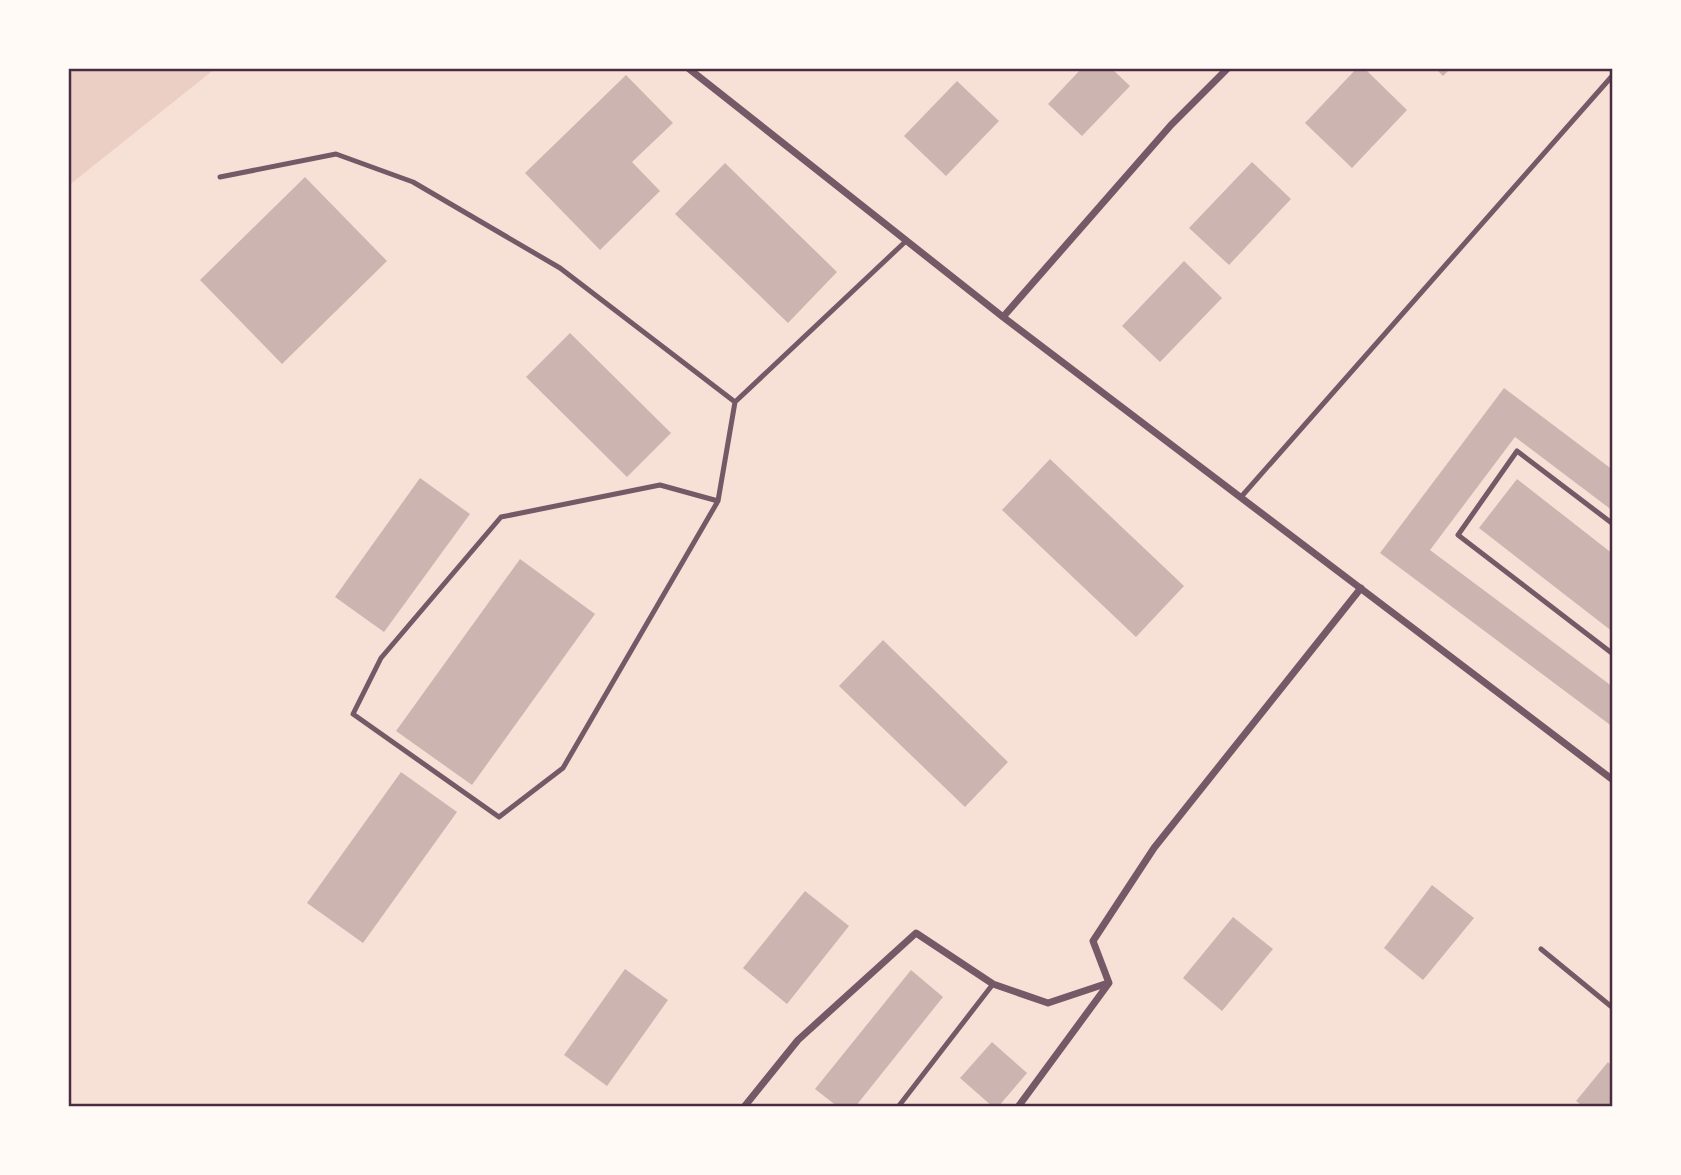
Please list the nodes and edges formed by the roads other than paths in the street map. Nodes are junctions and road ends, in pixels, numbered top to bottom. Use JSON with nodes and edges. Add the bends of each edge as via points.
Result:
{"nodes":[{"id":1,"x":688,"y":68,"type":"edge"},
{"id":2,"x":1228,"y":68,"type":"edge"},
{"id":3,"x":1613,"y":75,"type":"edge"},
{"id":4,"x":220,"y":177,"type":"dead end"},
{"id":5,"x":906,"y":241,"type":"junction"},
{"id":6,"x":1003,"y":317,"type":"junction"},
{"id":7,"x":735,"y":402,"type":"junction"},
{"id":8,"x":1241,"y":497,"type":"junction"},
{"id":9,"x":718,"y":501,"type":"junction"},
{"id":10,"x":1613,"y":524,"type":"edge"},
{"id":11,"x":1362,"y":589,"type":"junction"},
{"id":12,"x":1613,"y":654,"type":"edge"},
{"id":13,"x":1613,"y":780,"type":"edge"},
{"id":14,"x":1541,"y":949,"type":"dead end"},
{"id":15,"x":1109,"y":983,"type":"junction"},
{"id":16,"x":993,"y":984,"type":"junction"},
{"id":17,"x":1613,"y":1009,"type":"edge"},
{"id":18,"x":744,"y":1107,"type":"edge"},
{"id":19,"x":898,"y":1107,"type":"edge"},
{"id":20,"x":1018,"y":1107,"type":"edge"}],
"edges":[{"from":1,"to":5,"type":"street"},
{"from":2,"to":6,"type":"street","via":[[1171,124]]},
{"from":3,"to":8,"type":"lane"},
{"from":4,"to":7,"type":"lane","via":[[336,154],[413,182],[560,268]]},
{"from":5,"to":6,"type":"street"},
{"from":5,"to":7,"type":"lane"},
{"from":6,"to":8,"type":"street"},
{"from":7,"to":9,"type":"lane"},
{"from":8,"to":11,"type":"street"},
{"from":9,"to":9,"type":"lane","via":[[563,768],[499,817],[353,714],[381,658],[501,517],[660,485]]},
{"from":10,"to":12,"type":"lane","via":[[1517,451],[1458,535]]},
{"from":11,"to":13,"type":"street"},
{"from":11,"to":15,"type":"street","via":[[1154,848],[1093,941]]},
{"from":14,"to":17,"type":"lane"},
{"from":15,"to":16,"type":"street","via":[[1048,1003]]},
{"from":15,"to":20,"type":"street"},
{"from":16,"to":18,"type":"street","via":[[916,933],[798,1040]]},
{"from":16,"to":19,"type":"lane"}]}
